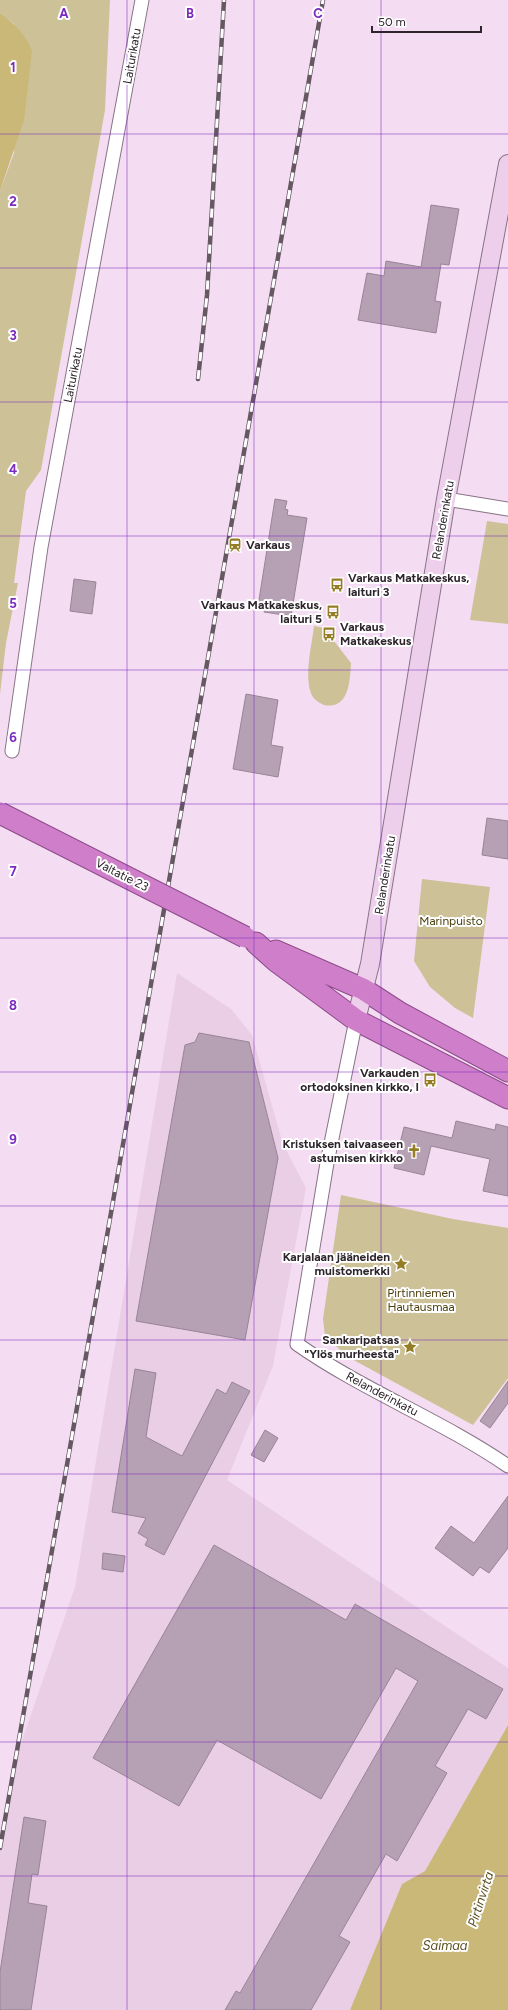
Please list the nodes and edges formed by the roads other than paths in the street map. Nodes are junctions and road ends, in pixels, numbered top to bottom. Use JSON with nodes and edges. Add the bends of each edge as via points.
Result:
{"nodes":[{"id":1,"x":142,"y":0,"type":"edge"},
{"id":2,"x":508,"y":164,"type":"edge"},
{"id":3,"x":446,"y":499,"type":"junction"},
{"id":4,"x":508,"y":509,"type":"edge"},
{"id":5,"x":12,"y":751,"type":"dead end"},
{"id":6,"x":0,"y":813,"type":"edge"},
{"id":7,"x":250,"y":940,"type":"junction"},
{"id":8,"x":363,"y":989,"type":"junction"},
{"id":9,"x":356,"y":1020,"type":"junction"},
{"id":10,"x":508,"y":1071,"type":"edge"},
{"id":11,"x":508,"y":1098,"type":"edge"},
{"id":12,"x":508,"y":1466,"type":"edge"}],
"edges":[{"from":1,"to":5,"type":"street","name":"Laiturikatu","via":[[41,547]]},
{"from":2,"to":3,"type":"main road","name":"Relanderinkatu"},
{"from":3,"to":4,"type":"street"},
{"from":3,"to":8,"type":"main road","name":"Relanderinkatu","via":[[370,964]]},
{"from":6,"to":7,"type":"highway","name":"Valtatie 23","bridge":true},
{"from":7,"to":8,"type":"highway","name":"Valtatie 23"},
{"from":7,"to":9,"type":"highway","name":"Valtatie 23"},
{"from":8,"to":9,"type":"main road","name":"Relanderinkatu"},
{"from":8,"to":10,"type":"highway","name":"Valtatie 23","via":[[400,1013]]},
{"from":9,"to":11,"type":"highway","name":"Valtatie 23"},
{"from":9,"to":12,"type":"street","name":"Relanderinkatu","via":[[297,1344],[324,1363],[481,1448]]}]}
